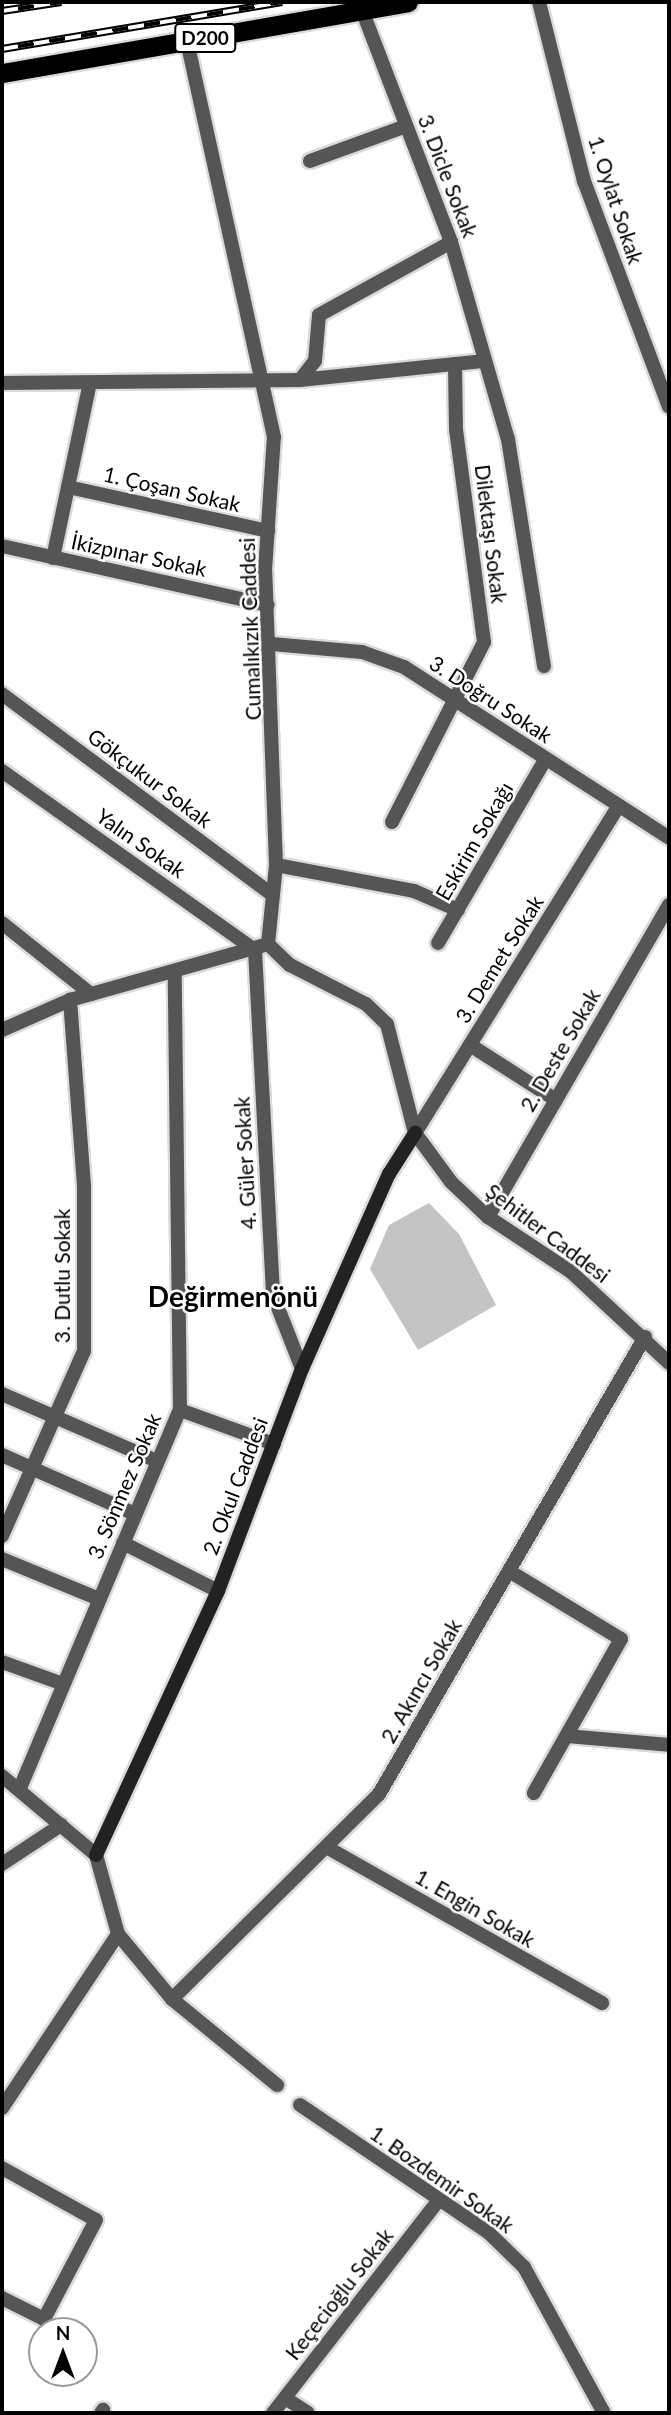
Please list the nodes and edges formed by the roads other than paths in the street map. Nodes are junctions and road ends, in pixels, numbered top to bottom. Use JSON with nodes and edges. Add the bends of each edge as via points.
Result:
{"nodes":[{"id":1,"x":408,"y":2,"type":"edge"},
{"id":2,"x":539,"y":2,"type":"edge"},
{"id":3,"x":362,"y":10,"type":"junction"},
{"id":4,"x":187,"y":41,"type":"junction"},
{"id":5,"x":2,"y":73,"type":"edge"},
{"id":6,"x":406,"y":126,"type":"junction"},
{"id":7,"x":310,"y":160,"type":"dead end"},
{"id":8,"x":451,"y":242,"type":"junction"},
{"id":9,"x":485,"y":361,"type":"junction"},
{"id":10,"x":455,"y":364,"type":"junction"},
{"id":11,"x":300,"y":380,"type":"junction"},
{"id":12,"x":2,"y":383,"type":"edge"},
{"id":13,"x":90,"y":383,"type":"junction"},
{"id":14,"x":264,"y":384,"type":"junction"},
{"id":15,"x":669,"y":407,"type":"edge"},
{"id":16,"x":68,"y":487,"type":"junction"},
{"id":17,"x":268,"y":531,"type":"junction"},
{"id":18,"x":2,"y":546,"type":"edge"},
{"id":19,"x":53,"y":558,"type":"junction"},
{"id":20,"x":268,"y":605,"type":"junction"},
{"id":21,"x":272,"y":644,"type":"junction"},
{"id":22,"x":544,"y":666,"type":"dead end"},
{"id":23,"x":2,"y":694,"type":"edge"},
{"id":24,"x":458,"y":704,"type":"junction"},
{"id":25,"x":545,"y":760,"type":"junction"},
{"id":26,"x":2,"y":771,"type":"edge"},
{"id":27,"x":618,"y":807,"type":"junction"},
{"id":28,"x":392,"y":822,"type":"dead end"},
{"id":29,"x":669,"y":838,"type":"edge"},
{"id":30,"x":276,"y":865,"type":"junction"},
{"id":31,"x":273,"y":895,"type":"junction"},
{"id":32,"x":669,"y":905,"type":"edge"},
{"id":33,"x":458,"y":910,"type":"junction"},
{"id":34,"x":2,"y":923,"type":"edge"},
{"id":35,"x":438,"y":943,"type":"dead end"},
{"id":36,"x":262,"y":947,"type":"junction"},
{"id":37,"x":175,"y":973,"type":"junction"},
{"id":38,"x":92,"y":994,"type":"junction"},
{"id":39,"x":70,"y":999,"type":"junction"},
{"id":40,"x":2,"y":1030,"type":"edge"},
{"id":41,"x":470,"y":1045,"type":"junction"},
{"id":42,"x":556,"y":1100,"type":"junction"},
{"id":43,"x":415,"y":1133,"type":"junction"},
{"id":44,"x":488,"y":1217,"type":"junction"},
{"id":45,"x":645,"y":1337,"type":"junction"},
{"id":46,"x":669,"y":1363,"type":"edge"},
{"id":47,"x":302,"y":1369,"type":"junction"},
{"id":48,"x":2,"y":1394,"type":"edge"},
{"id":49,"x":180,"y":1410,"type":"junction"},
{"id":50,"x":56,"y":1416,"type":"junction"},
{"id":51,"x":274,"y":1444,"type":"junction"},
{"id":52,"x":2,"y":1455,"type":"edge"},
{"id":53,"x":157,"y":1461,"type":"junction"},
{"id":54,"x":31,"y":1468,"type":"junction"},
{"id":55,"x":135,"y":1514,"type":"junction"},
{"id":56,"x":2,"y":1536,"type":"edge"},
{"id":57,"x":123,"y":1543,"type":"junction"},
{"id":58,"x":2,"y":1559,"type":"edge"},
{"id":59,"x":509,"y":1571,"type":"junction"},
{"id":60,"x":218,"y":1591,"type":"junction"},
{"id":61,"x":99,"y":1600,"type":"junction"},
{"id":62,"x":2,"y":1662,"type":"edge"},
{"id":63,"x":64,"y":1684,"type":"junction"},
{"id":64,"x":567,"y":1736,"type":"junction"},
{"id":65,"x":669,"y":1745,"type":"edge"},
{"id":66,"x":2,"y":1776,"type":"edge"},
{"id":67,"x":20,"y":1788,"type":"junction"},
{"id":68,"x":534,"y":1793,"type":"dead end"},
{"id":69,"x":61,"y":1825,"type":"junction"},
{"id":70,"x":328,"y":1848,"type":"junction"},
{"id":71,"x":96,"y":1855,"type":"junction"},
{"id":72,"x":2,"y":1864,"type":"edge"},
{"id":73,"x":118,"y":1934,"type":"junction"},
{"id":74,"x":172,"y":1999,"type":"junction"},
{"id":75,"x":602,"y":2003,"type":"dead end"},
{"id":76,"x":277,"y":2085,"type":"dead end"},
{"id":77,"x":300,"y":2105,"type":"dead end"},
{"id":78,"x":2,"y":2108,"type":"edge"},
{"id":79,"x":2,"y":2168,"type":"edge"},
{"id":80,"x":438,"y":2201,"type":"junction"},
{"id":81,"x":2,"y":2298,"type":"edge"},
{"id":82,"x":285,"y":2398,"type":"junction"},
{"id":83,"x":273,"y":2413,"type":"edge"},
{"id":84,"x":308,"y":2413,"type":"edge"},
{"id":85,"x":604,"y":2413,"type":"edge"}],
"edges":[{"from":1,"to":3,"type":"highway","number":"D200"},
{"from":2,"to":15,"type":"street","name":"1. Oylat Sokak","via":[[584,181]]},
{"from":3,"to":4,"type":"highway","number":"D200"},
{"from":3,"to":6,"type":"street","name":"3. Dicle Sokak"},
{"from":4,"to":5,"type":"highway","number":"D200"},
{"from":4,"to":14,"type":"street","name":"Cumalıkızık Caddesi"},
{"from":6,"to":7,"type":"street"},
{"from":6,"to":8,"type":"street","name":"3. Dicle Sokak"},
{"from":8,"to":9,"type":"street","name":"3. Dicle Sokak"},
{"from":8,"to":11,"type":"street","via":[[319,315],[315,361]]},
{"from":9,"to":10,"type":"street"},
{"from":9,"to":22,"type":"street","name":"3. Dicle Sokak","via":[[508,439]]},
{"from":10,"to":11,"type":"street"},
{"from":10,"to":24,"type":"street","name":"Dilektaşı Sokak","via":[[456,430],[484,642]]},
{"from":11,"to":14,"type":"street"},
{"from":12,"to":13,"type":"street"},
{"from":13,"to":14,"type":"street"},
{"from":13,"to":16,"type":"street"},
{"from":14,"to":17,"type":"street","name":"Cumalıkızık Caddesi","via":[[274,437]]},
{"from":16,"to":17,"type":"street","name":"1. Çoşan Sokak"},
{"from":16,"to":19,"type":"street"},
{"from":17,"to":20,"type":"street","name":"Cumalıkızık Caddesi"},
{"from":18,"to":19,"type":"street","name":"İkizpınar Sokak"},
{"from":19,"to":20,"type":"street","name":"İkizpınar Sokak"},
{"from":20,"to":21,"type":"street","name":"Cumalıkızık Caddesi"},
{"from":21,"to":24,"type":"street","name":"3. Doğru Sokak","via":[[362,652],[404,667]]},
{"from":21,"to":30,"type":"street","name":"Cumalıkızık Caddesi"},
{"from":23,"to":31,"type":"street","name":"Gökçukur Sokak"},
{"from":24,"to":25,"type":"street","name":"3. Doğru Sokak"},
{"from":24,"to":28,"type":"street","name":"Dilektaşı Sokak"},
{"from":25,"to":27,"type":"street","name":"3. Doğru Sokak"},
{"from":25,"to":33,"type":"street","name":"Eskirim Sokağı"},
{"from":26,"to":36,"type":"street","name":"Yalın Sokak"},
{"from":27,"to":29,"type":"street","name":"3. Doğru Sokak"},
{"from":27,"to":41,"type":"street","name":"3. Demet Sokak"},
{"from":30,"to":31,"type":"street","name":"Cumalıkızık Caddesi"},
{"from":30,"to":33,"type":"street","via":[[414,891]]},
{"from":31,"to":36,"type":"street","name":"Cumalıkızık Caddesi"},
{"from":32,"to":42,"type":"street","name":"2. Deste Sokak"},
{"from":33,"to":35,"type":"street","name":"Eskirim Sokağı"},
{"from":34,"to":38,"type":"street"},
{"from":36,"to":37,"type":"street"},
{"from":36,"to":43,"type":"street","name":"Şehitler Caddesi","via":[[307,977],[366,1004],[387,1024]]},
{"from":36,"to":47,"type":"street","name":"4. Güler Sokak","via":[[273,1294]]},
{"from":37,"to":38,"type":"street"},
{"from":37,"to":49,"type":"street","name":"3. Sönmez Sokak"},
{"from":38,"to":39,"type":"street"},
{"from":39,"to":40,"type":"street"},
{"from":39,"to":50,"type":"street","name":"3. Dutlu Sokak","via":[[84,1186],[84,1351]]},
{"from":41,"to":42,"type":"street"},
{"from":41,"to":43,"type":"street","name":"3. Demet Sokak"},
{"from":42,"to":44,"type":"street","name":"2. Deste Sokak"},
{"from":43,"to":44,"type":"street","name":"Şehitler Caddesi","via":[[451,1182]]},
{"from":43,"to":47,"type":"main road","name":"2. Okul Caddesi","via":[[389,1174]]},
{"from":44,"to":45,"type":"street","name":"Şehitler Caddesi","via":[[570,1271]]},
{"from":45,"to":46,"type":"street","name":"Şehitler Caddesi"},
{"from":45,"to":59,"type":"street","name":"2. Akıncı Sokak"},
{"from":47,"to":51,"type":"main road","name":"2. Okul Caddesi"},
{"from":48,"to":50,"type":"street"},
{"from":49,"to":51,"type":"street"},
{"from":49,"to":53,"type":"street","name":"3. Sönmez Sokak"},
{"from":50,"to":53,"type":"street"},
{"from":50,"to":54,"type":"street","name":"3. Dutlu Sokak"},
{"from":51,"to":60,"type":"main road","name":"2. Okul Caddesi"},
{"from":52,"to":54,"type":"street"},
{"from":53,"to":55,"type":"street","name":"3. Sönmez Sokak"},
{"from":54,"to":55,"type":"street"},
{"from":54,"to":56,"type":"street","name":"3. Dutlu Sokak"},
{"from":55,"to":57,"type":"street","name":"3. Sönmez Sokak"},
{"from":57,"to":60,"type":"street"},
{"from":57,"to":61,"type":"street","name":"3. Sönmez Sokak"},
{"from":58,"to":61,"type":"street"},
{"from":59,"to":64,"type":"street","via":[[621,1639]]},
{"from":59,"to":70,"type":"street","name":"2. Akıncı Sokak","via":[[379,1794]]},
{"from":60,"to":71,"type":"main road","name":"2. Okul Caddesi"},
{"from":61,"to":63,"type":"street","name":"3. Sönmez Sokak"},
{"from":62,"to":63,"type":"street"},
{"from":63,"to":67,"type":"street","name":"3. Sönmez Sokak"},
{"from":64,"to":65,"type":"street"},
{"from":64,"to":68,"type":"street"},
{"from":66,"to":67,"type":"street"},
{"from":67,"to":69,"type":"street"},
{"from":69,"to":71,"type":"street"},
{"from":69,"to":72,"type":"street"},
{"from":70,"to":74,"type":"street","name":"2. Akıncı Sokak"},
{"from":70,"to":75,"type":"street","name":"1. Engin Sokak"},
{"from":71,"to":73,"type":"street"},
{"from":73,"to":74,"type":"street"},
{"from":73,"to":78,"type":"street"},
{"from":74,"to":76,"type":"street"},
{"from":77,"to":80,"type":"street","name":"1. Bozdemir Sokak"},
{"from":79,"to":81,"type":"street","via":[[96,2220],[44,2319]]},
{"from":80,"to":82,"type":"street","name":"Keçecioğlu Sokak"},
{"from":80,"to":85,"type":"street","name":"1. Bozdemir Sokak","via":[[489,2233],[524,2267]]},
{"from":82,"to":83,"type":"street","name":"Keçecioğlu Sokak"},
{"from":82,"to":84,"type":"street"}]}
